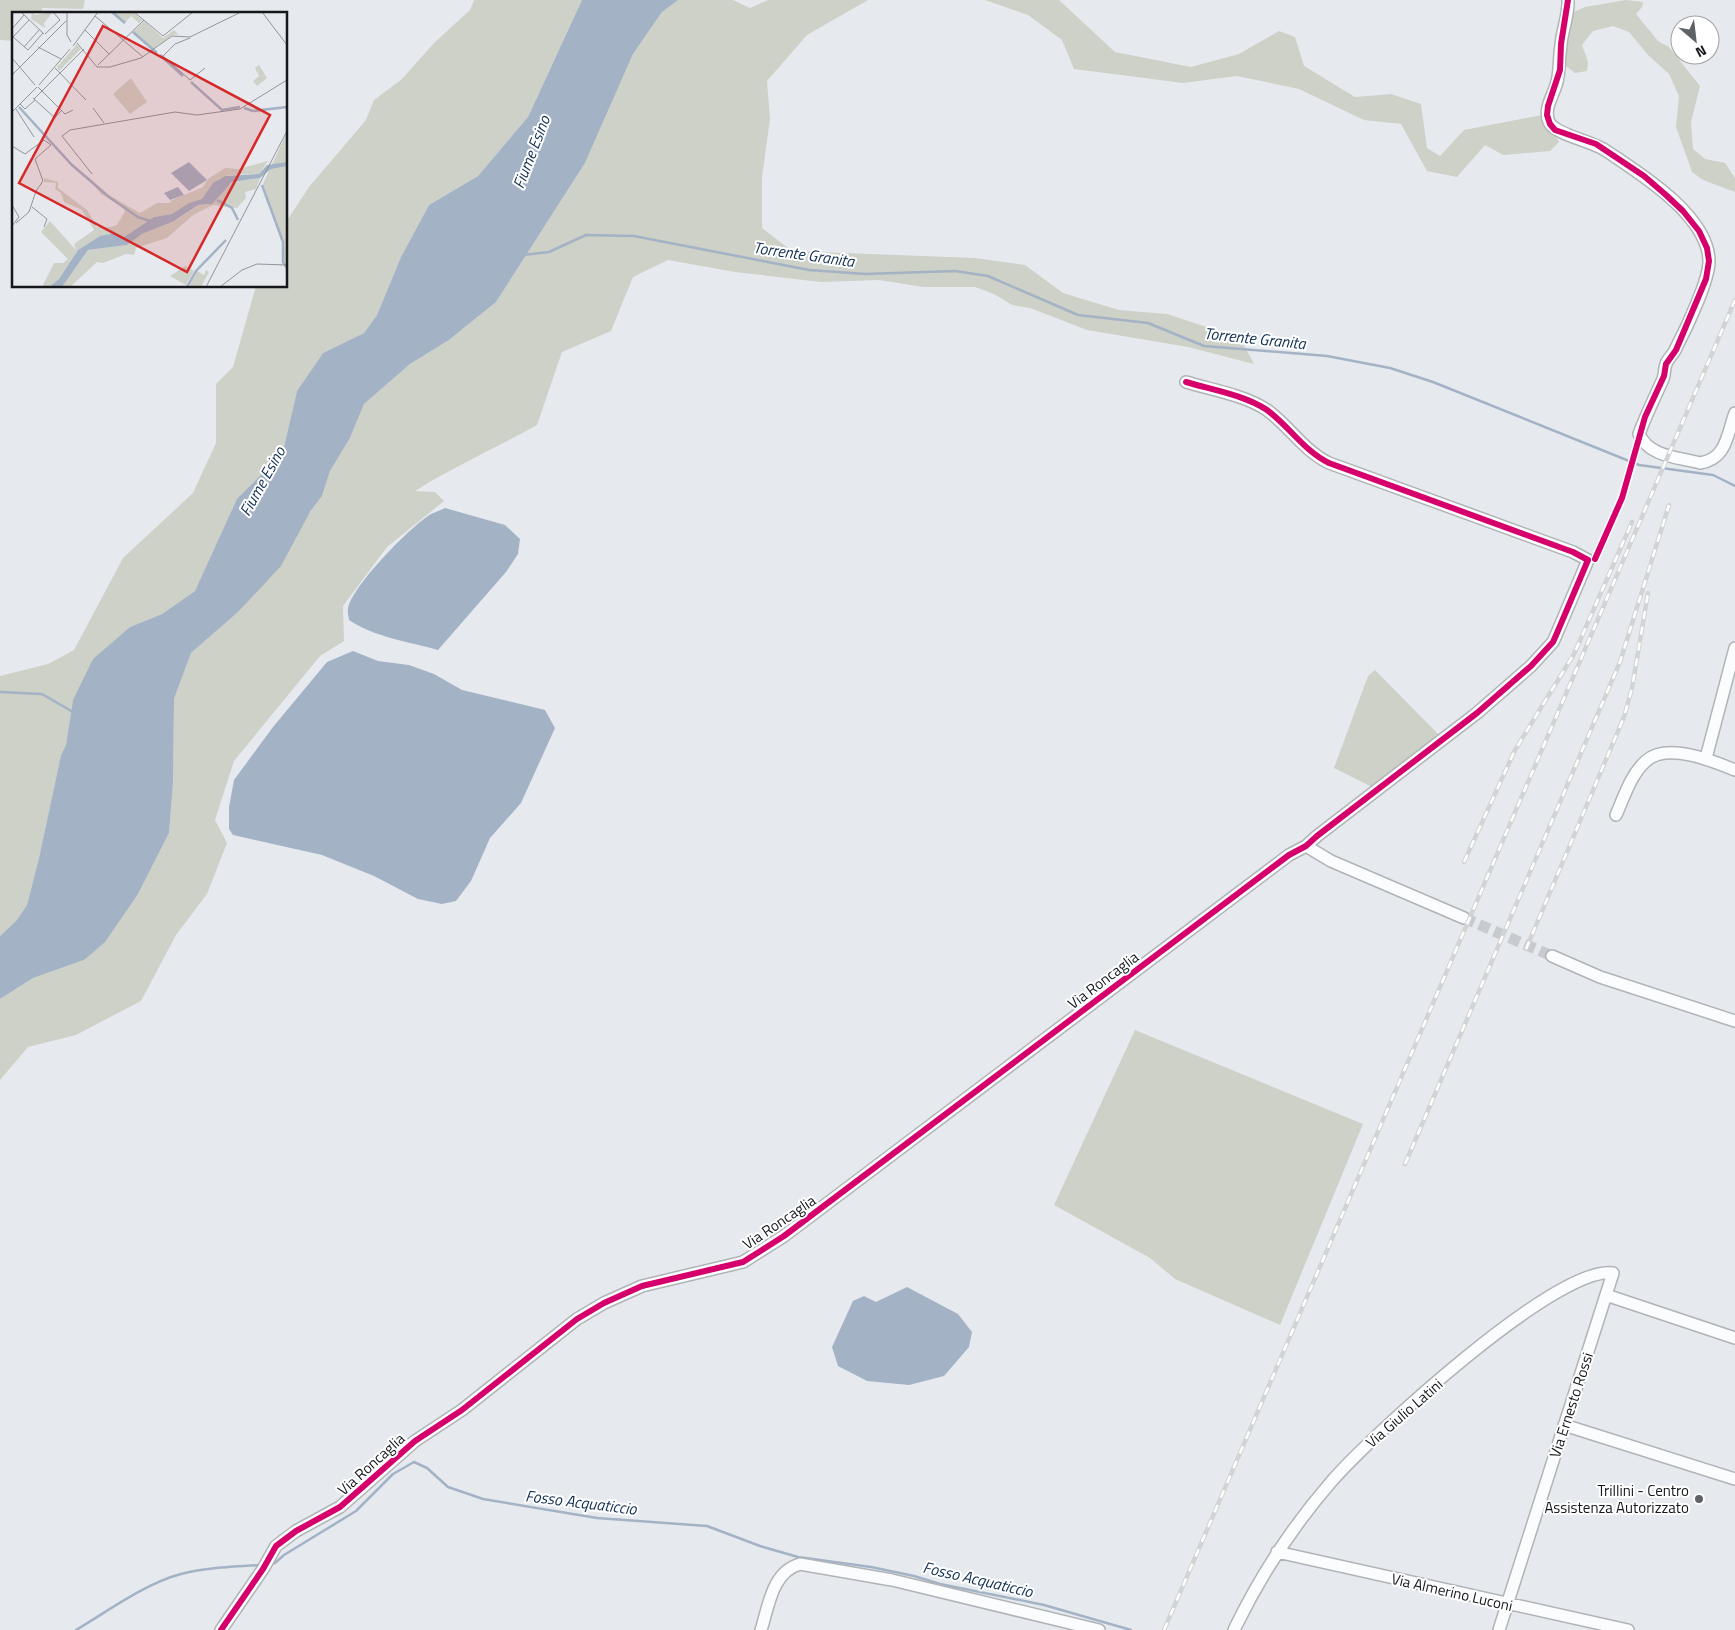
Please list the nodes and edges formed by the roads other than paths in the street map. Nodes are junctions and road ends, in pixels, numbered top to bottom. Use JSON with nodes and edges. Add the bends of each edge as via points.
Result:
{"nodes":[{"id":1,"x":1568,"y":0,"type":"edge"},
{"id":2,"x":1186,"y":382,"type":"dead end"},
{"id":3,"x":1735,"y":413,"type":"edge"},
{"id":4,"x":1735,"y":648,"type":"edge"},
{"id":5,"x":1731,"y":678,"type":"edge"},
{"id":6,"x":1706,"y":758,"type":"junction"},
{"id":7,"x":1735,"y":770,"type":"edge"},
{"id":8,"x":1616,"y":815,"type":"dead end"},
{"id":9,"x":1306,"y":846,"type":"junction"},
{"id":10,"x":1464,"y":918,"type":"tunnel mouth"},
{"id":11,"x":1552,"y":956,"type":"tunnel mouth"},
{"id":12,"x":1735,"y":1021,"type":"edge"},
{"id":13,"x":1606,"y":1295,"type":"junction"},
{"id":14,"x":1735,"y":1338,"type":"edge"},
{"id":15,"x":1564,"y":1425,"type":"junction"},
{"id":16,"x":1735,"y":1479,"type":"edge"},
{"id":17,"x":1277,"y":1552,"type":"junction"},
{"id":18,"x":1507,"y":1604,"type":"junction"},
{"id":19,"x":221,"y":1630,"type":"edge"},
{"id":20,"x":761,"y":1630,"type":"edge"},
{"id":21,"x":1099,"y":1630,"type":"edge"},
{"id":22,"x":1234,"y":1630,"type":"edge"},
{"id":23,"x":1499,"y":1630,"type":"edge"},
{"id":24,"x":1628,"y":1630,"type":"edge"}],
"edges":[{"from":1,"to":3,"type":"street","via":[[1560,70],[1548,106],[1550,124],[1555,130],[1596,144],[1644,176],[1683,211],[1699,231],[1707,248],[1706,279],[1676,350],[1666,364],[1639,434],[1648,448],[1700,463],[1707,462],[1725,446]]},
{"from":2,"to":9,"type":"street","name":"Via Roncaglia","via":[[1258,405],[1329,463],[1588,560],[1553,642],[1531,666],[1477,713]]},
{"from":4,"to":5,"type":"street"},
{"from":5,"to":6,"type":"street"},
{"from":6,"to":7,"type":"street"},
{"from":6,"to":8,"type":"street","via":[[1664,752],[1647,760],[1635,774]]},
{"from":9,"to":10,"type":"street","via":[[1331,861]]},
{"from":9,"to":19,"type":"street","name":"Via Roncaglia","via":[[1281,861],[784,1236],[743,1262],[642,1286],[589,1311],[468,1405],[415,1441],[340,1508],[276,1546]]},
{"from":11,"to":12,"type":"street","via":[[1600,977]]},
{"from":13,"to":14,"type":"street"},
{"from":13,"to":15,"type":"street","name":"Via Ernesto Rossi"},
{"from":13,"to":17,"type":"street","name":"Via Giulio Latini","via":[[1613,1273],[1596,1273],[1560,1291],[1505,1326],[1391,1420],[1330,1483]]},
{"from":15,"to":16,"type":"street"},
{"from":15,"to":18,"type":"street","name":"Via Ernesto Rossi"},
{"from":17,"to":18,"type":"street","name":"Via Almerino Luconi"},
{"from":17,"to":22,"type":"street","name":"Via Giulio Latini"},
{"from":18,"to":23,"type":"street","name":"Via Ernesto Rossi"},
{"from":18,"to":24,"type":"street","name":"Via Almerino Luconi"},
{"from":20,"to":21,"type":"street","via":[[780,1576],[789,1567],[800,1564],[892,1580]]}]}
